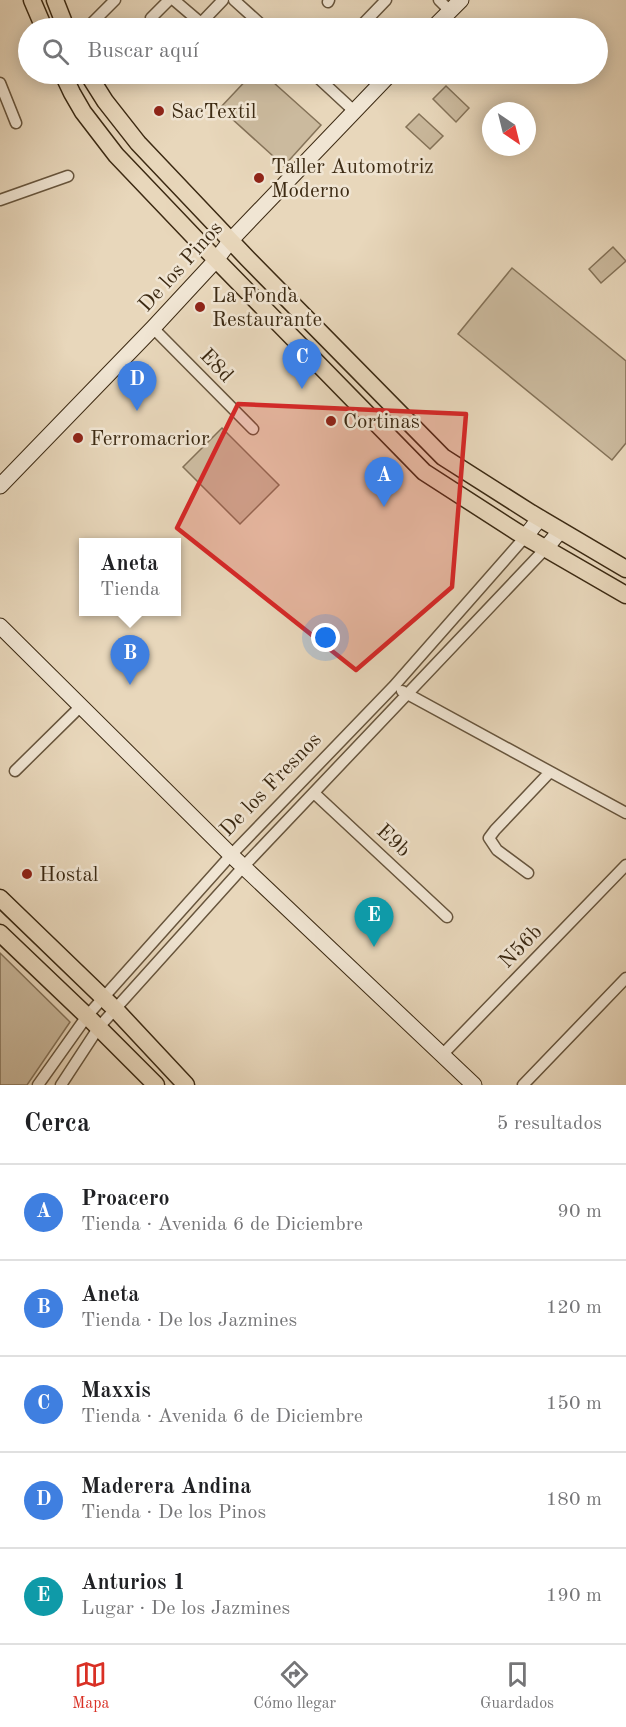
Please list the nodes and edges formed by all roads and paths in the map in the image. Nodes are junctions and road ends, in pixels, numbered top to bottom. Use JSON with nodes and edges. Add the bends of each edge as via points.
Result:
{"nodes":[{"id":1,"x":32,"y":0,"type":"edge"},
{"id":2,"x":55,"y":0,"type":"edge"},
{"id":3,"x":115,"y":0,"type":"edge"},
{"id":4,"x":169,"y":0,"type":"edge"},
{"id":5,"x":174,"y":0,"type":"edge"},
{"id":6,"x":223,"y":0,"type":"edge"},
{"id":7,"x":234,"y":0,"type":"edge"},
{"id":8,"x":386,"y":0,"type":"edge"},
{"id":9,"x":450,"y":4,"type":"edge"},
{"id":10,"x":40,"y":18,"type":"edge"},
{"id":11,"x":62,"y":18,"type":"edge"},
{"id":12,"x":97,"y":18,"type":"edge"},
{"id":13,"x":151,"y":18,"type":"dead end"},
{"id":14,"x":194,"y":18,"type":"edge"},
{"id":15,"x":206,"y":18,"type":"edge"},
{"id":16,"x":254,"y":18,"type":"edge"},
{"id":17,"x":368,"y":18,"type":"edge"},
{"id":18,"x":440,"y":18,"type":"edge"},
{"id":19,"x":0,"y":83,"type":"edge"},
{"id":20,"x":68,"y":84,"type":"edge"},
{"id":21,"x":94,"y":84,"type":"edge"},
{"id":22,"x":325,"y":84,"type":"edge"},
{"id":23,"x":380,"y":84,"type":"edge"},
{"id":24,"x":354,"y":111,"type":"junction"},
{"id":25,"x":16,"y":123,"type":"dead end"},
{"id":26,"x":68,"y":176,"type":"dead end"},
{"id":27,"x":0,"y":200,"type":"edge"},
{"id":28,"x":231,"y":240,"type":"junction"},
{"id":29,"x":216,"y":260,"type":"junction"},
{"id":30,"x":153,"y":328,"type":"junction"},
{"id":31,"x":253,"y":429,"type":"dead end"},
{"id":32,"x":0,"y":486,"type":"edge"},
{"id":33,"x":540,"y":518,"type":"junction"},
{"id":34,"x":560,"y":531,"type":"junction"},
{"id":35,"x":525,"y":537,"type":"junction"},
{"id":36,"x":546,"y":548,"type":"junction"},
{"id":37,"x":626,"y":568,"type":"edge"},
{"id":38,"x":626,"y":595,"type":"edge"},
{"id":39,"x":0,"y":626,"type":"edge"},
{"id":40,"x":394,"y":686,"type":"junction"},
{"id":41,"x":407,"y":694,"type":"junction"},
{"id":42,"x":81,"y":706,"type":"junction"},
{"id":43,"x":15,"y":771,"type":"dead end"},
{"id":44,"x":550,"y":772,"type":"junction"},
{"id":45,"x":314,"y":793,"type":"junction"},
{"id":46,"x":626,"y":813,"type":"edge"},
{"id":47,"x":231,"y":855,"type":"junction"},
{"id":48,"x":626,"y":865,"type":"edge"},
{"id":49,"x":244,"y":866,"type":"junction"},
{"id":50,"x":528,"y":873,"type":"dead end"},
{"id":51,"x":0,"y":898,"type":"edge"},
{"id":52,"x":447,"y":916,"type":"dead end"},
{"id":53,"x":0,"y":933,"type":"edge"},
{"id":54,"x":625,"y":982,"type":"edge"},
{"id":55,"x":109,"y":1004,"type":"junction"},
{"id":56,"x":93,"y":1021,"type":"junction"},
{"id":57,"x":442,"y":1055,"type":"junction"},
{"id":58,"x":38,"y":1085,"type":"edge"},
{"id":59,"x":61,"y":1085,"type":"edge"},
{"id":60,"x":156,"y":1085,"type":"edge"},
{"id":61,"x":186,"y":1085,"type":"edge"},
{"id":62,"x":474,"y":1085,"type":"edge"},
{"id":63,"x":523,"y":1085,"type":"edge"}],
"edges":[{"from":1,"to":10,"type":"main road"},
{"from":2,"to":11,"type":"main road"},
{"from":3,"to":12,"type":"street"},
{"from":4,"to":13,"type":"street"},
{"from":5,"to":14,"type":"street"},
{"from":6,"to":15,"type":"street"},
{"from":7,"to":16,"type":"street"},
{"from":8,"to":17,"type":"street"},
{"from":9,"to":18,"type":"street"},
{"from":19,"to":25,"type":"street"},
{"from":20,"to":29,"type":"main road","via":[[83,112],[116,155]]},
{"from":21,"to":28,"type":"main road","via":[[138,143]]},
{"from":22,"to":24,"type":"street"},
{"from":23,"to":24,"type":"street","name":"De los Pinos"},
{"from":24,"to":28,"type":"street","name":"De los Pinos"},
{"from":26,"to":27,"type":"street"},
{"from":28,"to":29,"type":"street","name":"De los Pinos"},
{"from":28,"to":33,"type":"main road","via":[[443,457]]},
{"from":29,"to":30,"type":"street","name":"De los Pinos"},
{"from":29,"to":35,"type":"main road","via":[[424,472]]},
{"from":30,"to":31,"type":"street","name":"E8d"},
{"from":30,"to":32,"type":"street","name":"De los Pinos"},
{"from":33,"to":34,"type":"main road"},
{"from":33,"to":35,"type":"street","name":"De los Fresnos"},
{"from":34,"to":36,"type":"street","name":"De los Fresnos"},
{"from":34,"to":37,"type":"main road"},
{"from":35,"to":36,"type":"main road"},
{"from":35,"to":40,"type":"street","name":"De los Fresnos"},
{"from":36,"to":38,"type":"main road"},
{"from":36,"to":41,"type":"street","name":"De los Fresnos"},
{"from":39,"to":42,"type":"street"},
{"from":40,"to":41,"type":"street"},
{"from":40,"to":47,"type":"street","name":"De los Fresnos"},
{"from":41,"to":44,"type":"street"},
{"from":41,"to":45,"type":"street","name":"De los Fresnos"},
{"from":42,"to":43,"type":"street"},
{"from":42,"to":47,"type":"street"},
{"from":44,"to":46,"type":"street"},
{"from":44,"to":50,"type":"street","via":[[489,838],[497,850]]},
{"from":45,"to":49,"type":"street","name":"De los Fresnos"},
{"from":45,"to":52,"type":"street","name":"E9b"},
{"from":47,"to":49,"type":"street"},
{"from":47,"to":55,"type":"street","name":"De los Fresnos"},
{"from":48,"to":57,"type":"street","name":"N56b"},
{"from":49,"to":55,"type":"street","name":"De los Fresnos"},
{"from":49,"to":57,"type":"street"},
{"from":51,"to":55,"type":"main road"},
{"from":53,"to":56,"type":"main road"},
{"from":54,"to":63,"type":"street"},
{"from":55,"to":56,"type":"street","name":"De los Fresnos"},
{"from":55,"to":56,"type":"street","name":"De los Fresnos"},
{"from":55,"to":61,"type":"main road"},
{"from":56,"to":58,"type":"street","name":"De los Fresnos"},
{"from":56,"to":59,"type":"street","name":"De los Fresnos"},
{"from":56,"to":60,"type":"main road"},
{"from":57,"to":62,"type":"street"}]}
